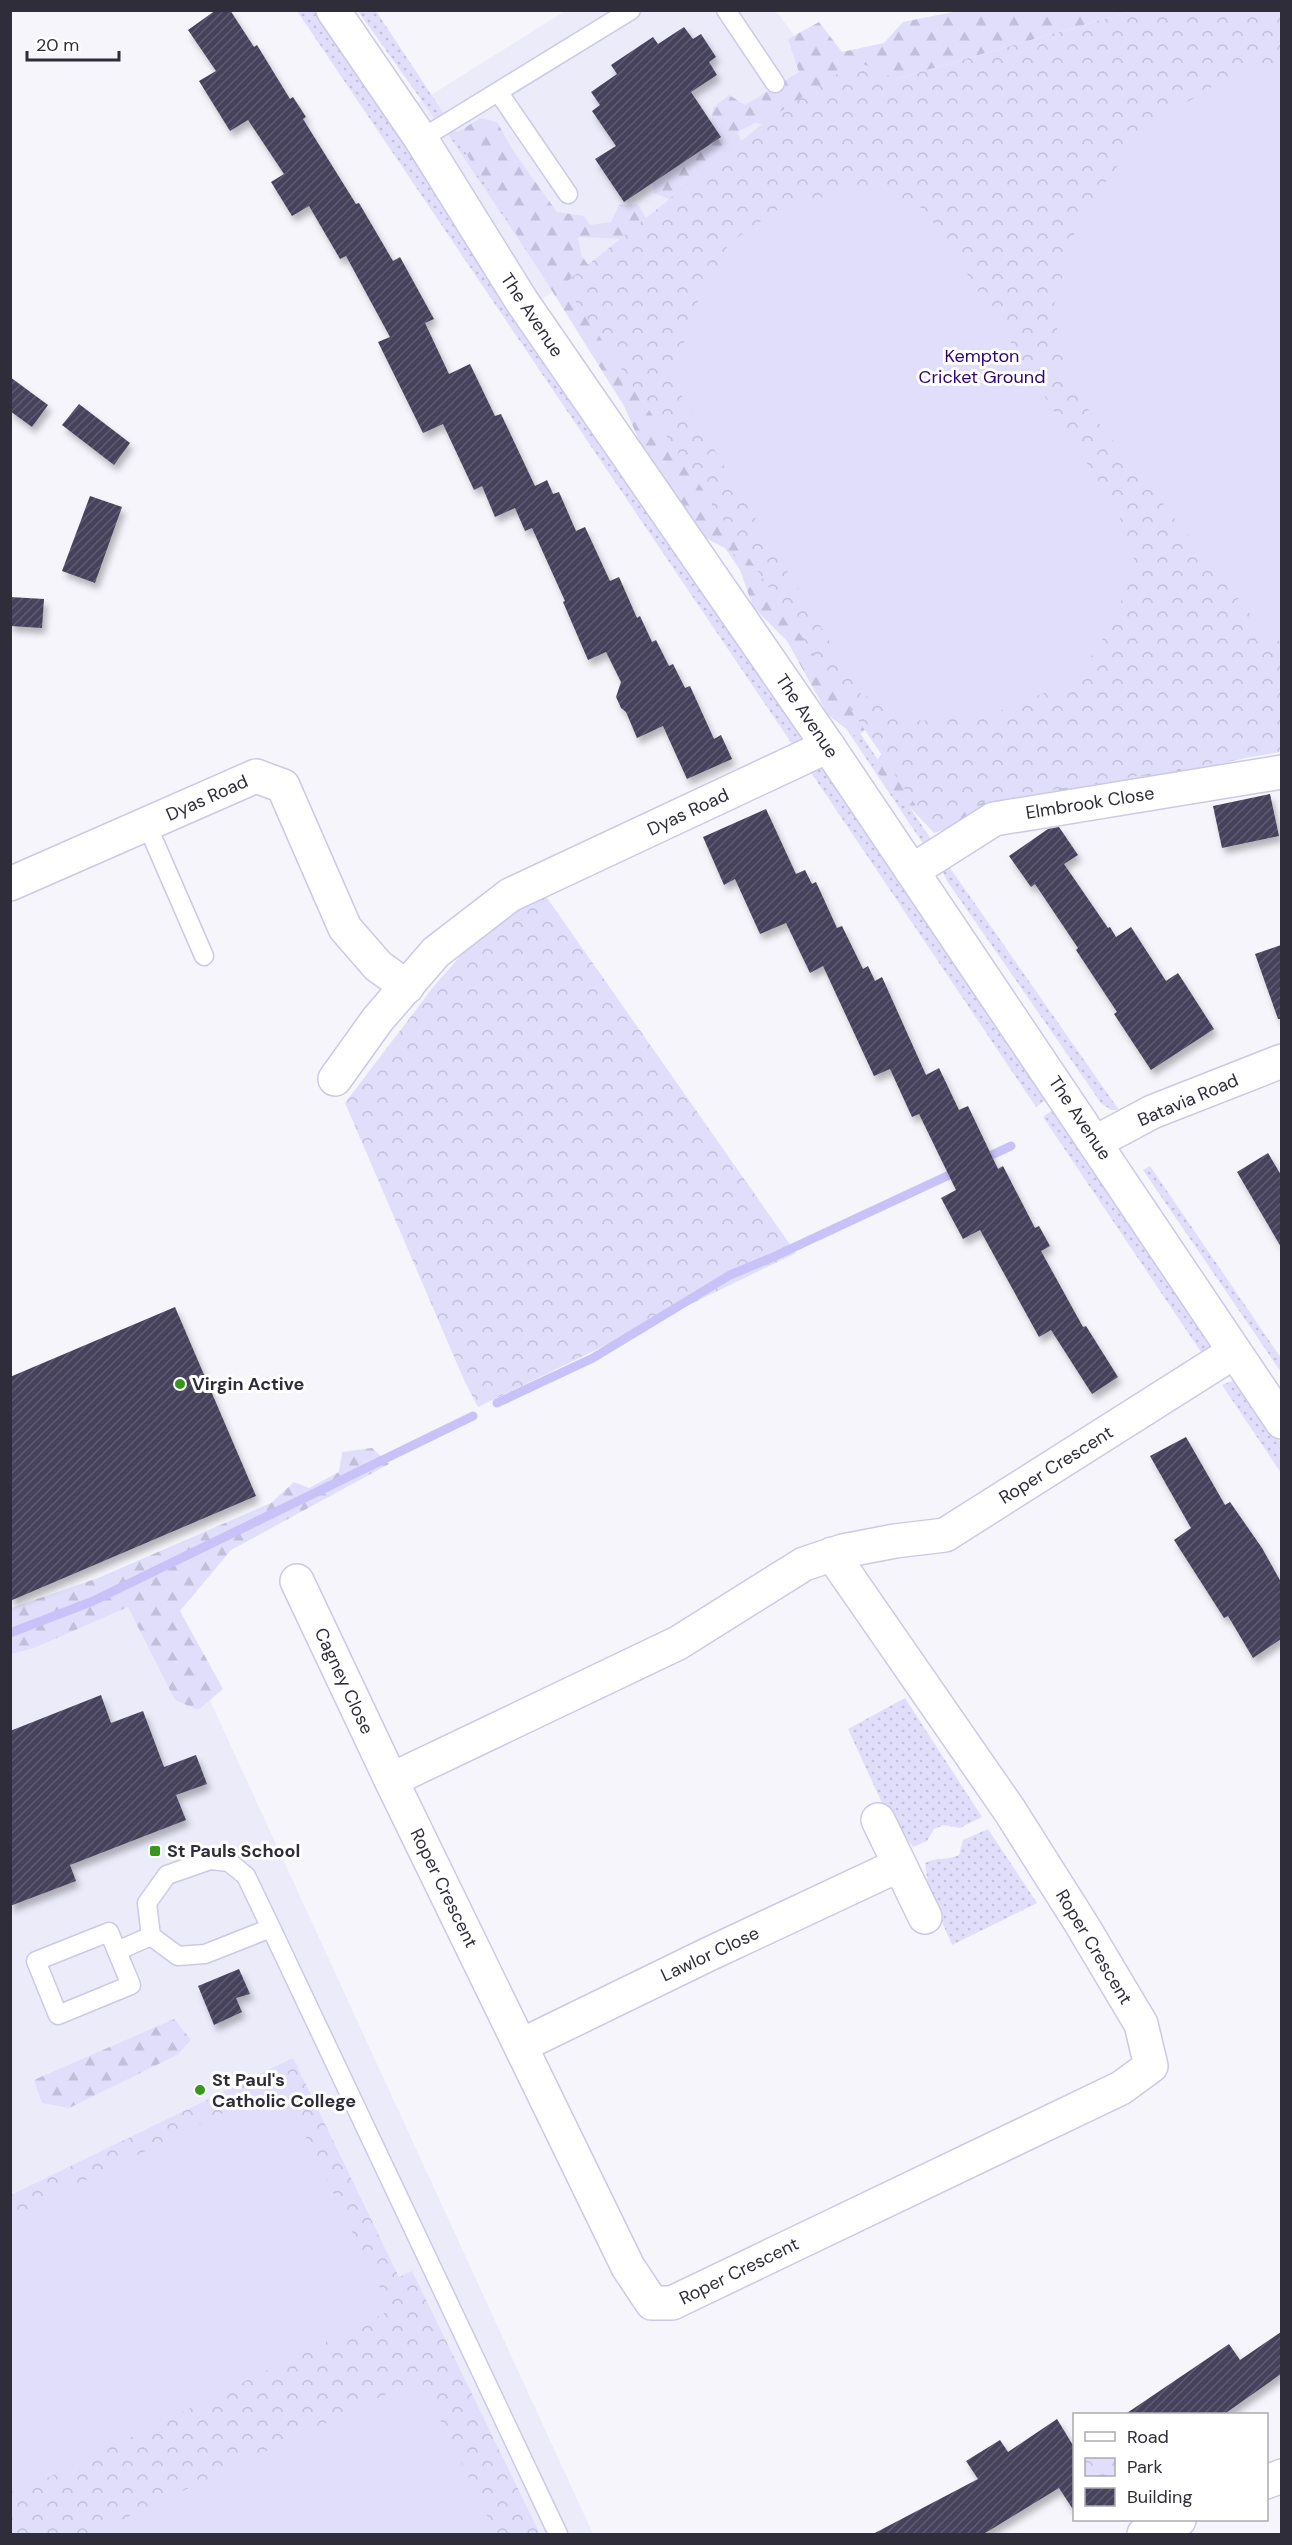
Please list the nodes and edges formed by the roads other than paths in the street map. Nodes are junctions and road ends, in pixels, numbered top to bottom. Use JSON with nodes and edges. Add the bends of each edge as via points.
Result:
{"nodes":[{"id":1,"x":333,"y":10,"type":"edge"},
{"id":2,"x":632,"y":10,"type":"edge"},
{"id":3,"x":726,"y":10,"type":"edge"},
{"id":4,"x":775,"y":82,"type":"dead end"},
{"id":5,"x":499,"y":93,"type":"junction"},
{"id":6,"x":421,"y":140,"type":"junction"},
{"id":7,"x":568,"y":194,"type":"dead end"},
{"id":8,"x":828,"y":746,"type":"junction"},
{"id":9,"x":1281,"y":772,"type":"edge"},
{"id":10,"x":147,"y":825,"type":"junction"},
{"id":11,"x":912,"y":871,"type":"junction"},
{"id":12,"x":10,"y":884,"type":"edge"},
{"id":13,"x":204,"y":956,"type":"dead end"},
{"id":14,"x":407,"y":987,"type":"junction"},
{"id":15,"x":1281,"y":1061,"type":"edge"},
{"id":16,"x":335,"y":1079,"type":"dead end"},
{"id":17,"x":1096,"y":1142,"type":"junction"},
{"id":18,"x":1234,"y":1352,"type":"junction"},
{"id":19,"x":1281,"y":1422,"type":"edge"},
{"id":20,"x":832,"y":1554,"type":"junction"},
{"id":21,"x":297,"y":1581,"type":"dead end"},
{"id":22,"x":391,"y":1780,"type":"junction"},
{"id":23,"x":879,"y":1820,"type":"dead end"},
{"id":24,"x":899,"y":1865,"type":"junction"},
{"id":25,"x":925,"y":1917,"type":"dead end"},
{"id":26,"x":271,"y":1928,"type":"junction"},
{"id":27,"x":151,"y":1936,"type":"junction"},
{"id":28,"x":117,"y":1951,"type":"junction"},
{"id":29,"x":522,"y":2045,"type":"junction"},
{"id":30,"x":1177,"y":2521,"type":"edge"},
{"id":31,"x":558,"y":2535,"type":"edge"},
{"id":32,"x":1144,"y":2535,"type":"edge"}],
"edges":[{"from":1,"to":6,"type":"street","name":"The Avenue"},
{"from":2,"to":5,"type":"lane"},
{"from":3,"to":4,"type":"lane"},
{"from":5,"to":6,"type":"lane"},
{"from":5,"to":7,"type":"lane"},
{"from":6,"to":8,"type":"street","name":"The Avenue","via":[[521,300]]},
{"from":8,"to":11,"type":"street","name":"The Avenue"},
{"from":8,"to":14,"type":"street","name":"Dyas Road","via":[[510,895],[436,952]]},
{"from":9,"to":11,"type":"street","name":"Elmbrook Close","via":[[994,819]]},
{"from":10,"to":12,"type":"street","name":"Dyas Road"},
{"from":10,"to":13,"type":"lane"},
{"from":10,"to":14,"type":"street","name":"Dyas Road","via":[[256,776],[284,786],[345,928],[378,966]]},
{"from":11,"to":17,"type":"street","name":"The Avenue"},
{"from":14,"to":16,"type":"street","name":"Dyas Road","via":[[378,1019]]},
{"from":15,"to":17,"type":"street","name":"Batavia Road","via":[[1152,1112]]},
{"from":17,"to":18,"type":"street","name":"The Avenue"},
{"from":18,"to":19,"type":"street","name":"The Avenue"},
{"from":18,"to":20,"type":"street","name":"Roper Crescent","via":[[945,1535]]},
{"from":20,"to":22,"type":"street","name":"Roper Crescent","via":[[804,1564],[678,1643]]},
{"from":20,"to":29,"type":"street","name":"Roper Crescent","via":[[1010,1811],[1082,1925],[1141,2024],[1150,2066],[1121,2088],[672,2303],[652,2302],[628,2267]]},
{"from":21,"to":22,"type":"street","name":"Cagney Close"},
{"from":22,"to":29,"type":"street","name":"Roper Crescent"},
{"from":23,"to":24,"type":"street"},
{"from":24,"to":25,"type":"street"},
{"from":24,"to":29,"type":"street","name":"Lawlor Close"},
{"from":26,"to":27,"type":"lane","via":[[205,1954],[178,1956]]},
{"from":26,"to":27,"type":"lane","via":[[246,1876],[229,1862],[210,1860],[167,1875],[147,1903]]},
{"from":26,"to":31,"type":"lane"},
{"from":27,"to":28,"type":"lane"},
{"from":28,"to":28,"type":"lane","via":[[130,1985],[58,2014],[36,1961],[109,1932]]},
{"from":30,"to":32,"type":"street"}]}
